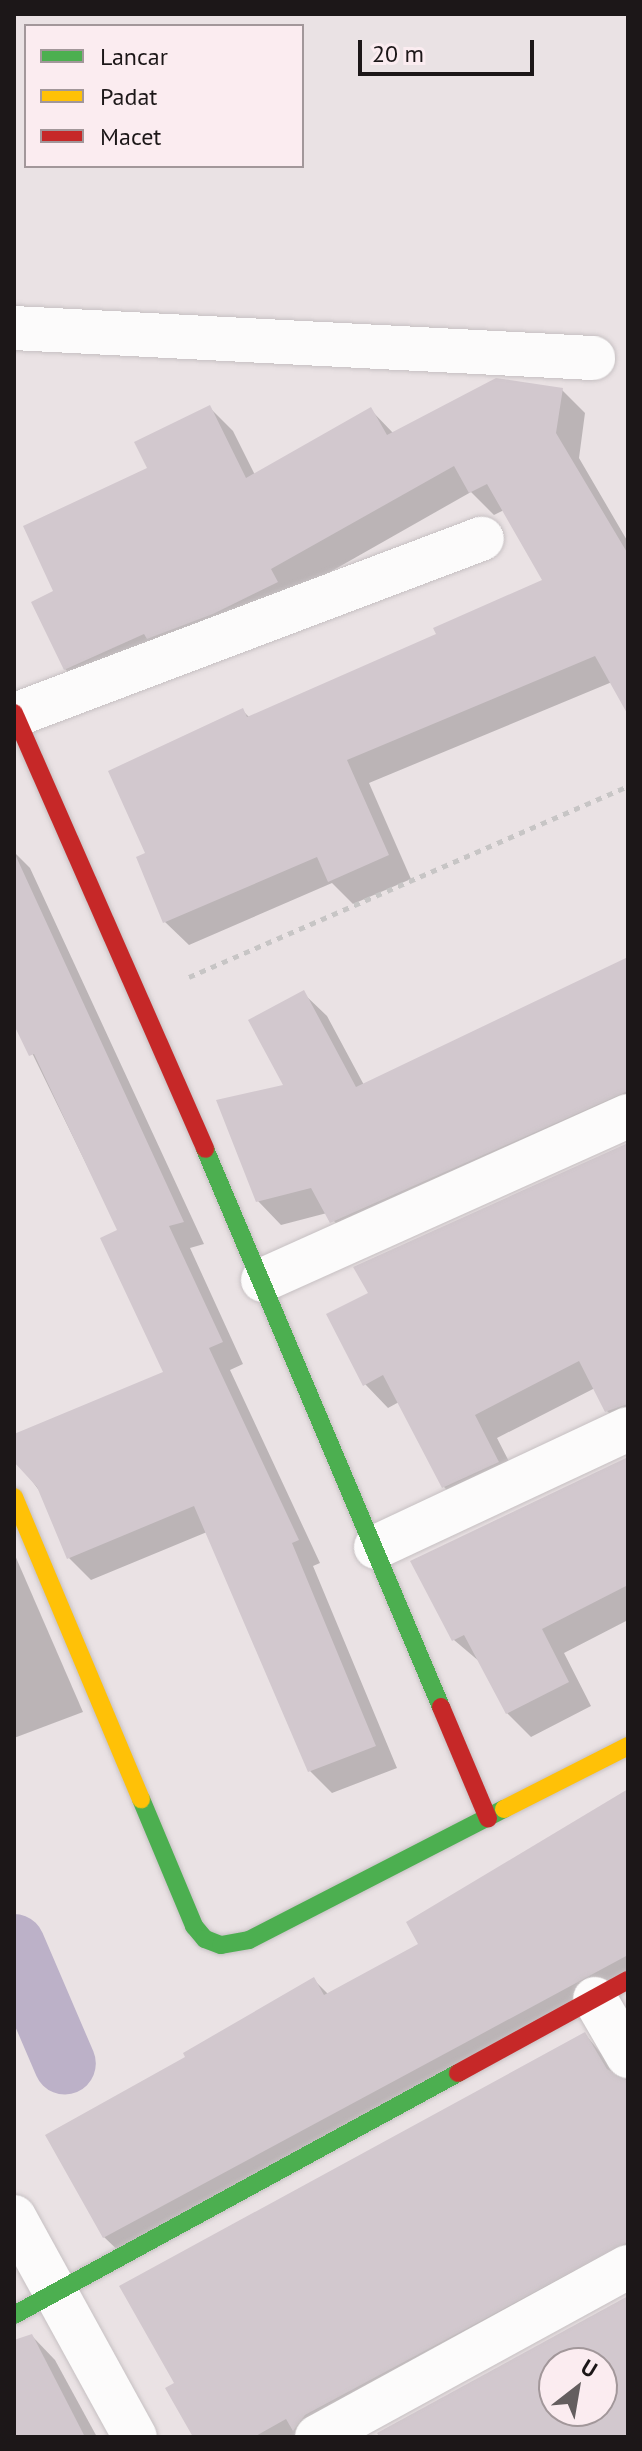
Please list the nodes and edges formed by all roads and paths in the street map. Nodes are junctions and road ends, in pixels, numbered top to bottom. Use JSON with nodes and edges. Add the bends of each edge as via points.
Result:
{"nodes":[{"id":1,"x":14,"y":328,"type":"edge"},
{"id":2,"x":593,"y":358,"type":"dead end"},
{"id":3,"x":482,"y":539,"type":"dead end"},
{"id":4,"x":14,"y":714,"type":"edge"},
{"id":5,"x":628,"y":786,"type":"edge"},
{"id":6,"x":140,"y":999,"type":"junction"},
{"id":7,"x":628,"y":1116,"type":"edge"},
{"id":8,"x":263,"y":1280,"type":"junction"},
{"id":9,"x":628,"y":1429,"type":"edge"},
{"id":10,"x":14,"y":1497,"type":"edge"},
{"id":11,"x":376,"y":1547,"type":"junction"},
{"id":12,"x":628,"y":1746,"type":"edge"},
{"id":13,"x":488,"y":1818,"type":"junction"},
{"id":14,"x":612,"y":1990,"type":"edge"},
{"id":15,"x":628,"y":2056,"type":"edge"},
{"id":16,"x":14,"y":2217,"type":"edge"},
{"id":17,"x":628,"y":2267,"type":"edge"},
{"id":18,"x":56,"y":2292,"type":"junction"},
{"id":19,"x":14,"y":2315,"type":"edge"},
{"id":20,"x":135,"y":2437,"type":"edge"},
{"id":21,"x":317,"y":2437,"type":"edge"}],
"edges":[{"from":1,"to":2,"type":"street"},
{"from":3,"to":4,"type":"street"},
{"from":4,"to":6,"type":"street"},
{"from":5,"to":6,"type":"path"},
{"from":6,"to":8,"type":"street"},
{"from":7,"to":8,"type":"street"},
{"from":8,"to":11,"type":"street"},
{"from":9,"to":11,"type":"street"},
{"from":10,"to":13,"type":"street","via":[[194,1926],[205,1939],[221,1945],[249,1940]]},
{"from":11,"to":13,"type":"street"},
{"from":12,"to":13,"type":"street"},
{"from":14,"to":15,"type":"street"},
{"from":14,"to":18,"type":"street"},
{"from":16,"to":18,"type":"street"},
{"from":17,"to":21,"type":"street"},
{"from":18,"to":19,"type":"street"},
{"from":18,"to":20,"type":"street"}]}
